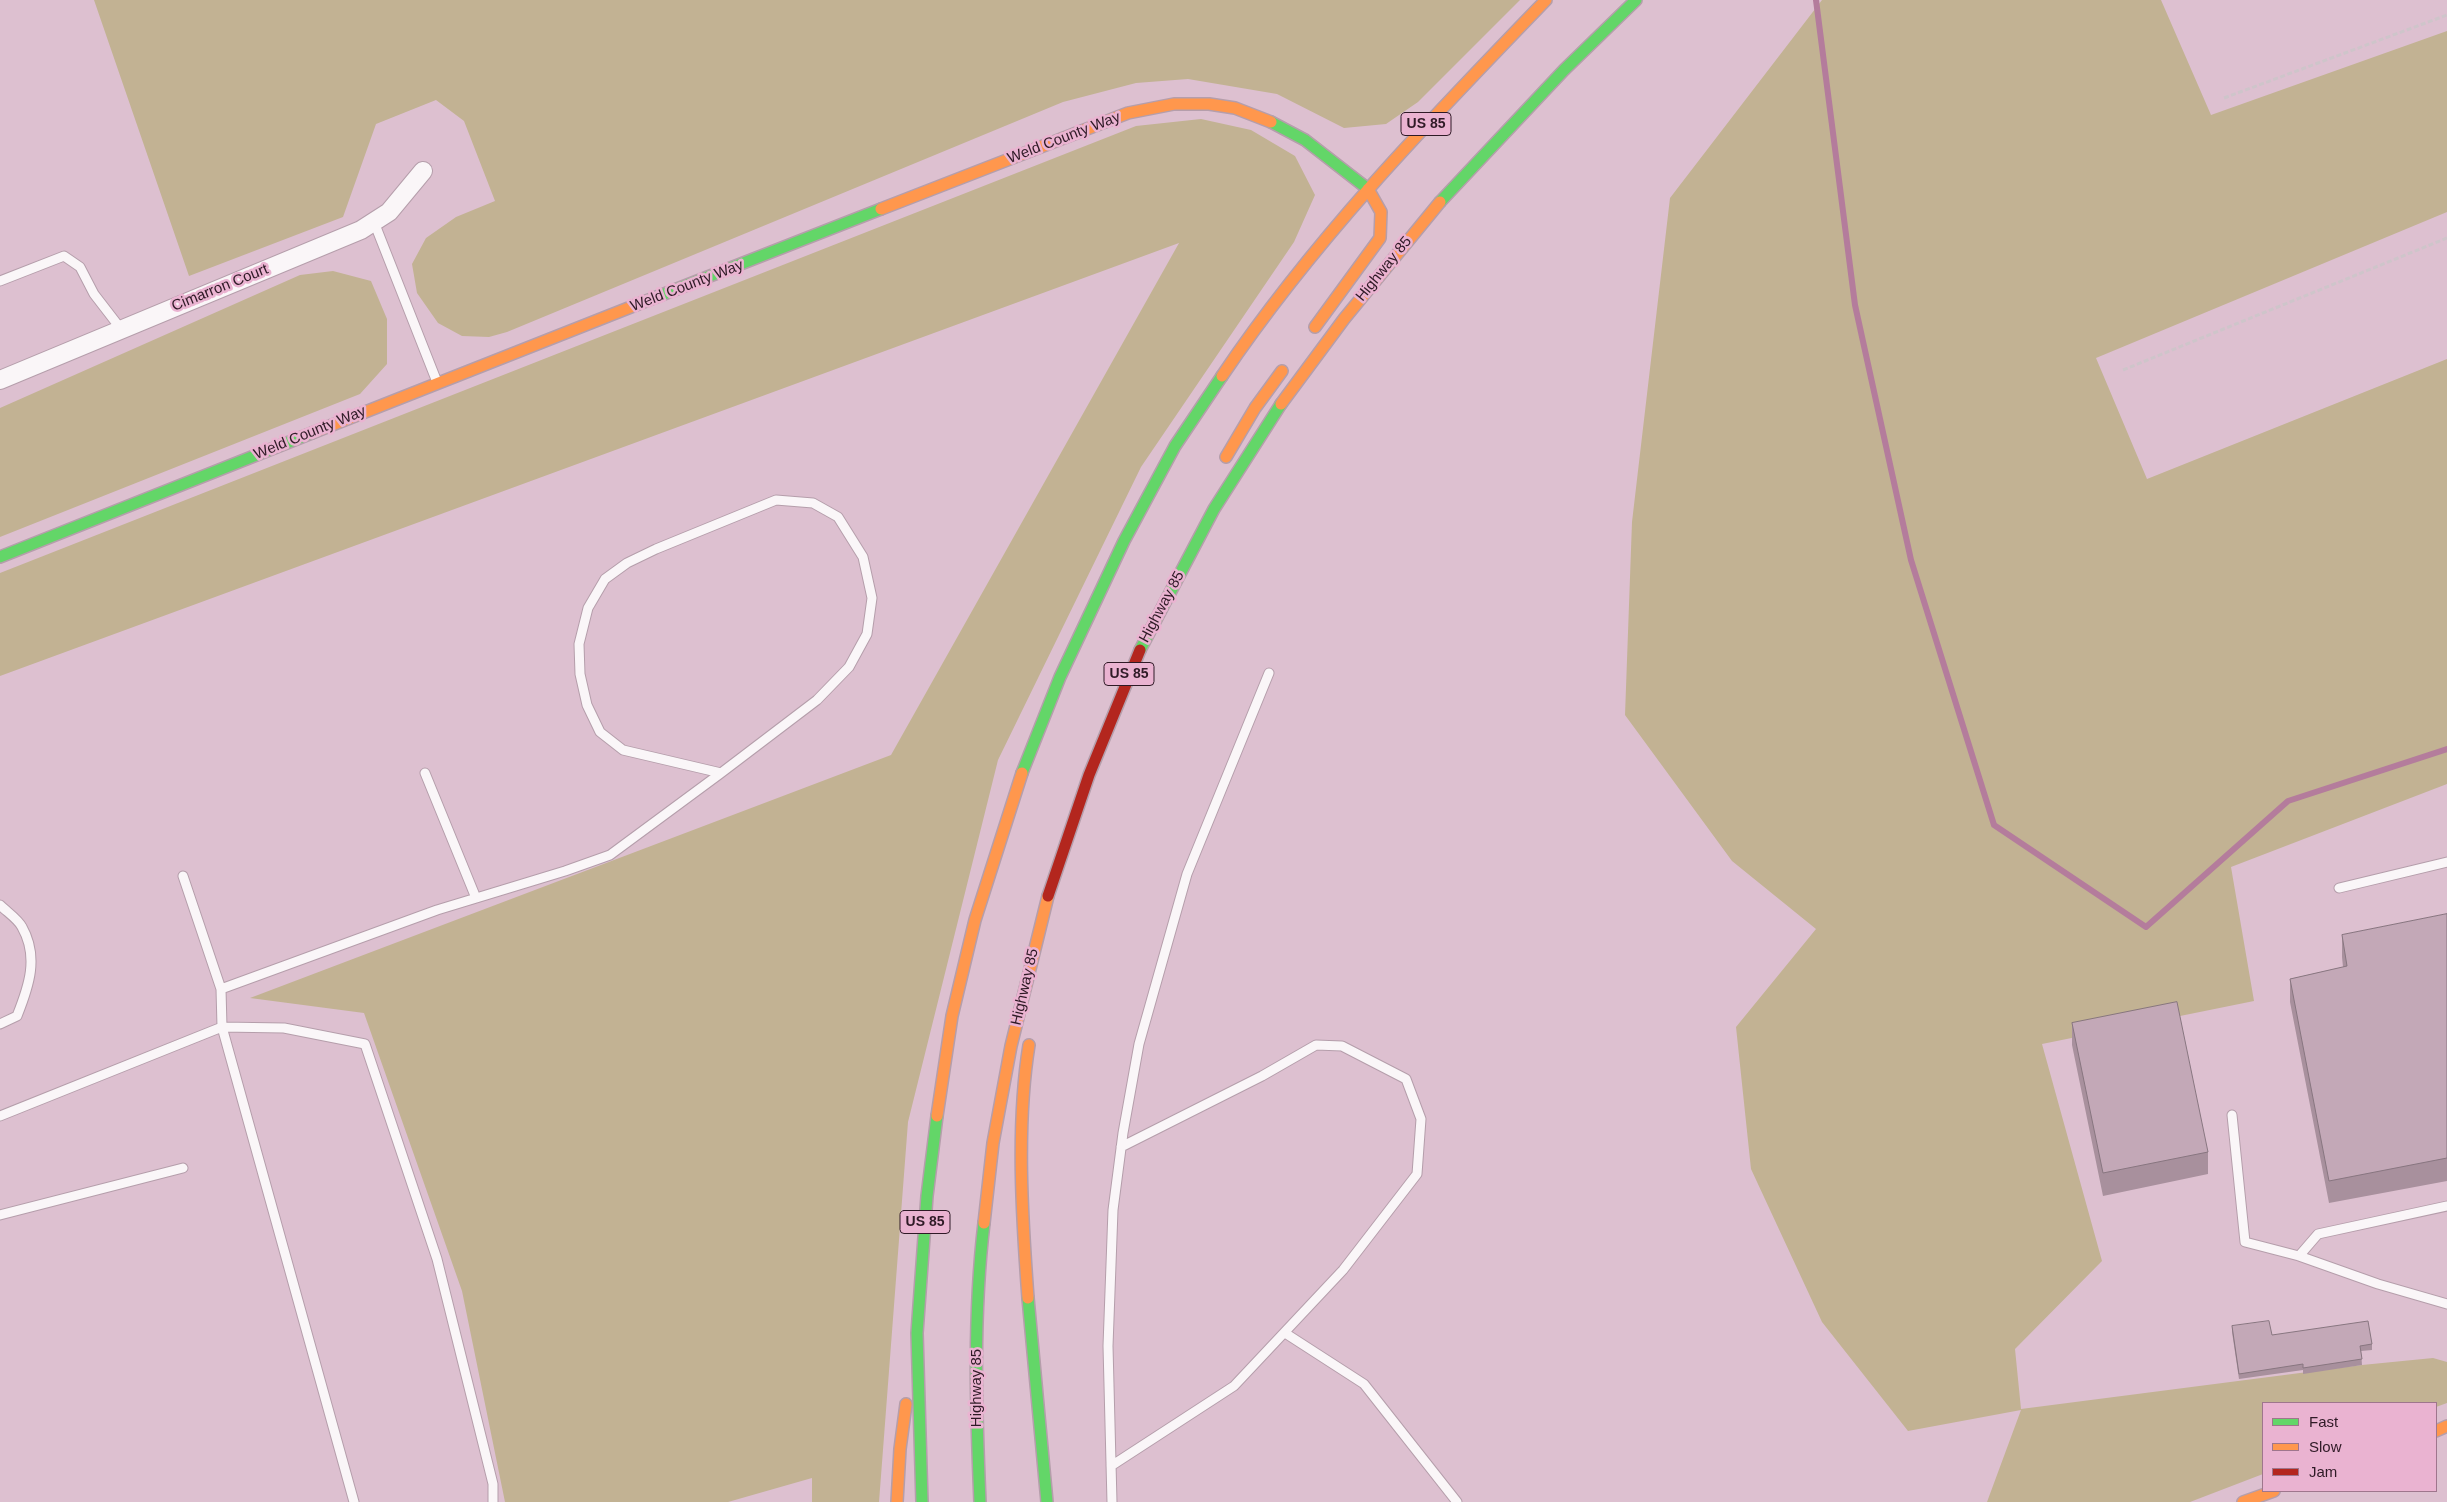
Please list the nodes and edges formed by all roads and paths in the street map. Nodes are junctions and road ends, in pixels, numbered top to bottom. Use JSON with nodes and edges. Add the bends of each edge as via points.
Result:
{"nodes":[{"id":1,"x":1546,"y":0,"type":"edge"},
{"id":2,"x":1636,"y":0,"type":"edge"},
{"id":3,"x":2447,"y":15,"type":"edge"},
{"id":4,"x":2224,"y":98,"type":"dead end"},
{"id":5,"x":423,"y":171,"type":"dead end"},
{"id":6,"x":1368,"y":188,"type":"junction"},
{"id":7,"x":374,"y":222,"type":"junction"},
{"id":8,"x":2447,"y":238,"type":"edge"},
{"id":9,"x":0,"y":281,"type":"edge"},
{"id":10,"x":121,"y":329,"type":"junction"},
{"id":11,"x":1306,"y":338,"type":"dead end"},
{"id":12,"x":1290,"y":360,"type":"dead end"},
{"id":13,"x":2123,"y":370,"type":"dead end"},
{"id":14,"x":0,"y":380,"type":"edge"},
{"id":15,"x":437,"y":383,"type":"junction"},
{"id":16,"x":1220,"y":467,"type":"dead end"},
{"id":17,"x":1208,"y":493,"type":"dead end"},
{"id":18,"x":1197,"y":540,"type":"junction"},
{"id":19,"x":0,"y":557,"type":"edge"},
{"id":20,"x":1269,"y":673,"type":"dead end"},
{"id":21,"x":425,"y":773,"type":"dead end"},
{"id":22,"x":721,"y":773,"type":"junction"},
{"id":23,"x":2447,"y":862,"type":"edge"},
{"id":24,"x":183,"y":876,"type":"dead end"},
{"id":25,"x":2339,"y":888,"type":"dead end"},
{"id":26,"x":476,"y":898,"type":"junction"},
{"id":27,"x":0,"y":906,"type":"edge"},
{"id":28,"x":1042,"y":913,"type":"junction"},
{"id":29,"x":1042,"y":974,"type":"dead end"},
{"id":30,"x":221,"y":989,"type":"junction"},
{"id":31,"x":0,"y":1024,"type":"edge"},
{"id":32,"x":222,"y":1027,"type":"junction"},
{"id":33,"x":1030,"y":1037,"type":"dead end"},
{"id":34,"x":2232,"y":1115,"type":"dead end"},
{"id":35,"x":0,"y":1116,"type":"edge"},
{"id":36,"x":1121,"y":1147,"type":"junction"},
{"id":37,"x":183,"y":1168,"type":"dead end"},
{"id":38,"x":2447,"y":1206,"type":"edge"},
{"id":39,"x":0,"y":1215,"type":"edge"},
{"id":40,"x":2299,"y":1256,"type":"junction"},
{"id":41,"x":2447,"y":1304,"type":"edge"},
{"id":42,"x":917,"y":1333,"type":"junction"},
{"id":43,"x":1285,"y":1333,"type":"junction"},
{"id":44,"x":1111,"y":1466,"type":"junction"},
{"id":45,"x":2271,"y":1492,"type":"edge"},
{"id":46,"x":354,"y":1502,"type":"edge"},
{"id":47,"x":493,"y":1502,"type":"edge"},
{"id":48,"x":897,"y":1502,"type":"edge"},
{"id":49,"x":922,"y":1502,"type":"edge"},
{"id":50,"x":980,"y":1502,"type":"edge"},
{"id":51,"x":1047,"y":1502,"type":"edge"},
{"id":52,"x":1112,"y":1502,"type":"edge"},
{"id":53,"x":1457,"y":1502,"type":"edge"},
{"id":54,"x":2243,"y":1502,"type":"edge"}],
"edges":[{"from":1,"to":6,"type":"main road","number":"US 85"},
{"from":2,"to":18,"type":"main road","name":"Highway 85","number":"US 85","via":[[1558,77],[1420,224],[1279,407]]},
{"from":3,"to":4,"type":"path"},
{"from":5,"to":7,"type":"street","name":"Cimarron Court","via":[[389,212]]},
{"from":6,"to":11,"type":"main road","name":"Weld County Way","via":[[1382,210],[1380,238]]},
{"from":6,"to":15,"type":"main road","name":"Weld County Way","via":[[1314,144],[1245,110],[1212,103],[1179,103],[1128,113]]},
{"from":6,"to":42,"type":"main road","number":"US 85","via":[[1239,351],[1175,446],[1124,540],[1026,757],[975,920],[952,1016],[927,1196]]},
{"from":7,"to":10,"type":"street","name":"Cimarron Court"},
{"from":7,"to":15,"type":"lane"},
{"from":8,"to":13,"type":"path"},
{"from":9,"to":10,"type":"lane","via":[[64,256],[80,266],[94,294]]},
{"from":10,"to":14,"type":"street","name":"Cimarron Court"},
{"from":12,"to":16,"type":"main road","via":[[1254,408]]},
{"from":15,"to":19,"type":"main road","name":"Weld County Way"},
{"from":17,"to":18,"type":"main road"},
{"from":18,"to":28,"type":"main road","name":"Highway 85","number":"US 85","via":[[1144,639],[1089,774]]},
{"from":20,"to":36,"type":"lane","via":[[1187,874],[1139,1044]]},
{"from":21,"to":26,"type":"lane"},
{"from":22,"to":22,"type":"lane","via":[[817,700],[849,667],[867,634],[872,598],[863,557],[838,517],[813,503],[776,500],[656,549],[627,563],[605,580],[588,608],[579,644],[580,674],[587,705],[600,732],[623,750]]},
{"from":22,"to":26,"type":"lane","via":[[610,855]]},
{"from":23,"to":25,"type":"lane"},
{"from":24,"to":30,"type":"lane"},
{"from":26,"to":30,"type":"lane"},
{"from":27,"to":31,"type":"lane","via":[[22,926],[33,959],[29,986],[17,1016]]},
{"from":28,"to":29,"type":"main road"},
{"from":28,"to":50,"type":"main road","name":"Highway 85","number":"US 85","via":[[1011,1046],[993,1143],[980,1256],[976,1398]]},
{"from":30,"to":32,"type":"lane"},
{"from":32,"to":35,"type":"lane"},
{"from":32,"to":46,"type":"lane"},
{"from":32,"to":47,"type":"lane","via":[[284,1028],[365,1044],[437,1259],[494,1484]]},
{"from":33,"to":51,"type":"main road","via":[[1024,1072],[1023,1217],[1028,1309]]},
{"from":34,"to":40,"type":"lane","via":[[2246,1242]]},
{"from":36,"to":43,"type":"lane","via":[[1316,1045],[1342,1046],[1406,1079],[1421,1119],[1416,1174],[1344,1270]]},
{"from":36,"to":44,"type":"lane","via":[[1113,1210],[1108,1346]]},
{"from":37,"to":39,"type":"lane"},
{"from":38,"to":40,"type":"lane","via":[[2318,1234]]},
{"from":40,"to":41,"type":"lane"},
{"from":42,"to":48,"type":"main road","via":[[900,1449]]},
{"from":42,"to":49,"type":"main road","number":"US 85"},
{"from":43,"to":44,"type":"lane","via":[[1234,1386]]},
{"from":43,"to":53,"type":"lane","via":[[1364,1384]]},
{"from":44,"to":52,"type":"lane"},
{"from":45,"to":54,"type":"main road"}]}
